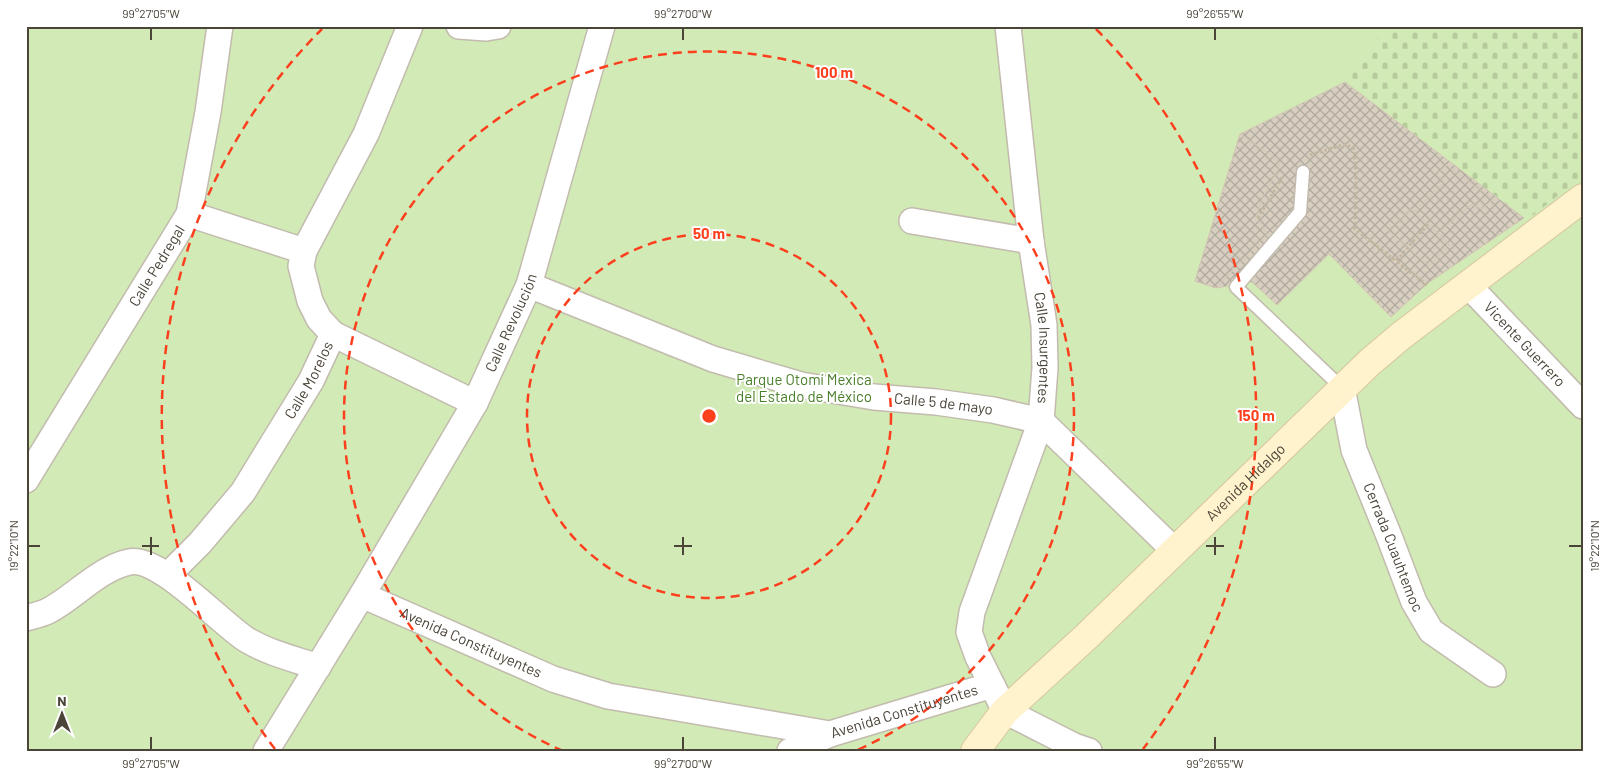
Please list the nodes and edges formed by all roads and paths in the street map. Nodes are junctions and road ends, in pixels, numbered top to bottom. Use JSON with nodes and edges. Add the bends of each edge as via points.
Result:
{"nodes":[{"id":1,"x":220,"y":26,"type":"edge"},
{"id":2,"x":410,"y":26,"type":"edge"},
{"id":3,"x":460,"y":26,"type":"edge"},
{"id":4,"x":498,"y":26,"type":"edge"},
{"id":5,"x":602,"y":26,"type":"edge"},
{"id":6,"x":1008,"y":26,"type":"edge"},
{"id":7,"x":1304,"y":156,"type":"dead end"},
{"id":8,"x":1303,"y":172,"type":"dead end"},
{"id":9,"x":1284,"y":175,"type":"dead end"},
{"id":10,"x":1583,"y":198,"type":"edge"},
{"id":11,"x":189,"y":214,"type":"junction"},
{"id":12,"x":1258,"y":218,"type":"dead end"},
{"id":13,"x":912,"y":221,"type":"dead end"},
{"id":14,"x":1428,"y":224,"type":"dead end"},
{"id":15,"x":1031,"y":241,"type":"junction"},
{"id":16,"x":304,"y":251,"type":"junction"},
{"id":17,"x":1396,"y":261,"type":"junction"},
{"id":18,"x":529,"y":285,"type":"junction"},
{"id":19,"x":1457,"y":293,"type":"junction"},
{"id":20,"x":333,"y":334,"type":"junction"},
{"id":21,"x":1342,"y":388,"type":"junction"},
{"id":22,"x":475,"y":402,"type":"junction"},
{"id":23,"x":1583,"y":406,"type":"edge"},
{"id":24,"x":1041,"y":421,"type":"junction"},
{"id":25,"x":26,"y":480,"type":"edge"},
{"id":26,"x":1174,"y":550,"type":"junction"},
{"id":27,"x":168,"y":575,"type":"junction"},
{"id":28,"x":362,"y":596,"type":"junction"},
{"id":29,"x":26,"y":618,"type":"edge"},
{"id":30,"x":318,"y":667,"type":"junction"},
{"id":31,"x":1493,"y":674,"type":"dead end"},
{"id":32,"x":992,"y":685,"type":"junction"},
{"id":33,"x":1005,"y":711,"type":"junction"},
{"id":34,"x":830,"y":734,"type":"junction"},
{"id":35,"x":266,"y":751,"type":"edge"},
{"id":36,"x":790,"y":751,"type":"edge"},
{"id":37,"x":975,"y":751,"type":"edge"},
{"id":38,"x":1089,"y":751,"type":"edge"}],
"edges":[{"from":1,"to":11,"type":"street","name":"Calle Pedregal"},
{"from":2,"to":16,"type":"street","name":"Calle Morelos","via":[[366,134]]},
{"from":3,"to":4,"type":"street"},
{"from":5,"to":18,"type":"street","name":"Calle Revolución"},
{"from":6,"to":15,"type":"street","name":"Calle Insurgentes"},
{"from":7,"to":17,"type":"path","via":[[1346,144],[1354,149],[1355,229]]},
{"from":8,"to":21,"type":"lane","via":[[1300,212],[1236,288]]},
{"from":9,"to":12,"type":"path"},
{"from":10,"to":19,"type":"main road","name":"Avenida Hidalgo"},
{"from":11,"to":16,"type":"street"},
{"from":11,"to":25,"type":"street","name":"Calle Pedregal"},
{"from":13,"to":15,"type":"street"},
{"from":14,"to":17,"type":"path"},
{"from":15,"to":24,"type":"street","name":"Calle Insurgentes","via":[[1044,325]]},
{"from":16,"to":20,"type":"street","name":"Calle Morelos","via":[[301,266],[310,301],[319,319]]},
{"from":17,"to":19,"type":"path"},
{"from":18,"to":22,"type":"street","name":"Calle Revolución"},
{"from":18,"to":24,"type":"street","name":"Calle 5 de mayo","via":[[713,358],[801,385],[993,410]]},
{"from":19,"to":21,"type":"main road","name":"Avenida Hidalgo"},
{"from":19,"to":23,"type":"street","name":"Vicente Guerrero"},
{"from":20,"to":22,"type":"street"},
{"from":20,"to":27,"type":"street","name":"Calle Morelos","via":[[311,381],[243,492]]},
{"from":21,"to":26,"type":"main road","name":"Avenida Hidalgo"},
{"from":21,"to":31,"type":"street","name":"Cerrada Cuauhtemoc","via":[[1354,450],[1414,602],[1431,631]]},
{"from":22,"to":28,"type":"street","name":"Calle Revolución"},
{"from":24,"to":26,"type":"street"},
{"from":24,"to":32,"type":"street","name":"Calle Insurgentes","via":[[972,612],[969,632]]},
{"from":26,"to":33,"type":"main road","name":"Avenida Hidalgo"},
{"from":27,"to":29,"type":"street","via":[[144,563],[132,561],[118,565],[48,611]]},
{"from":27,"to":30,"type":"street","via":[[246,639],[272,653]]},
{"from":28,"to":30,"type":"street"},
{"from":28,"to":34,"type":"street","name":"Avenida Constituyentes","via":[[552,679],[608,696]]},
{"from":30,"to":35,"type":"street"},
{"from":32,"to":33,"type":"street","name":"Calle Insurgentes"},
{"from":32,"to":34,"type":"street","name":"Avenida Constituyentes"},
{"from":33,"to":37,"type":"main road","name":"Avenida Hidalgo"},
{"from":33,"to":38,"type":"street"},
{"from":34,"to":36,"type":"street"}]}
